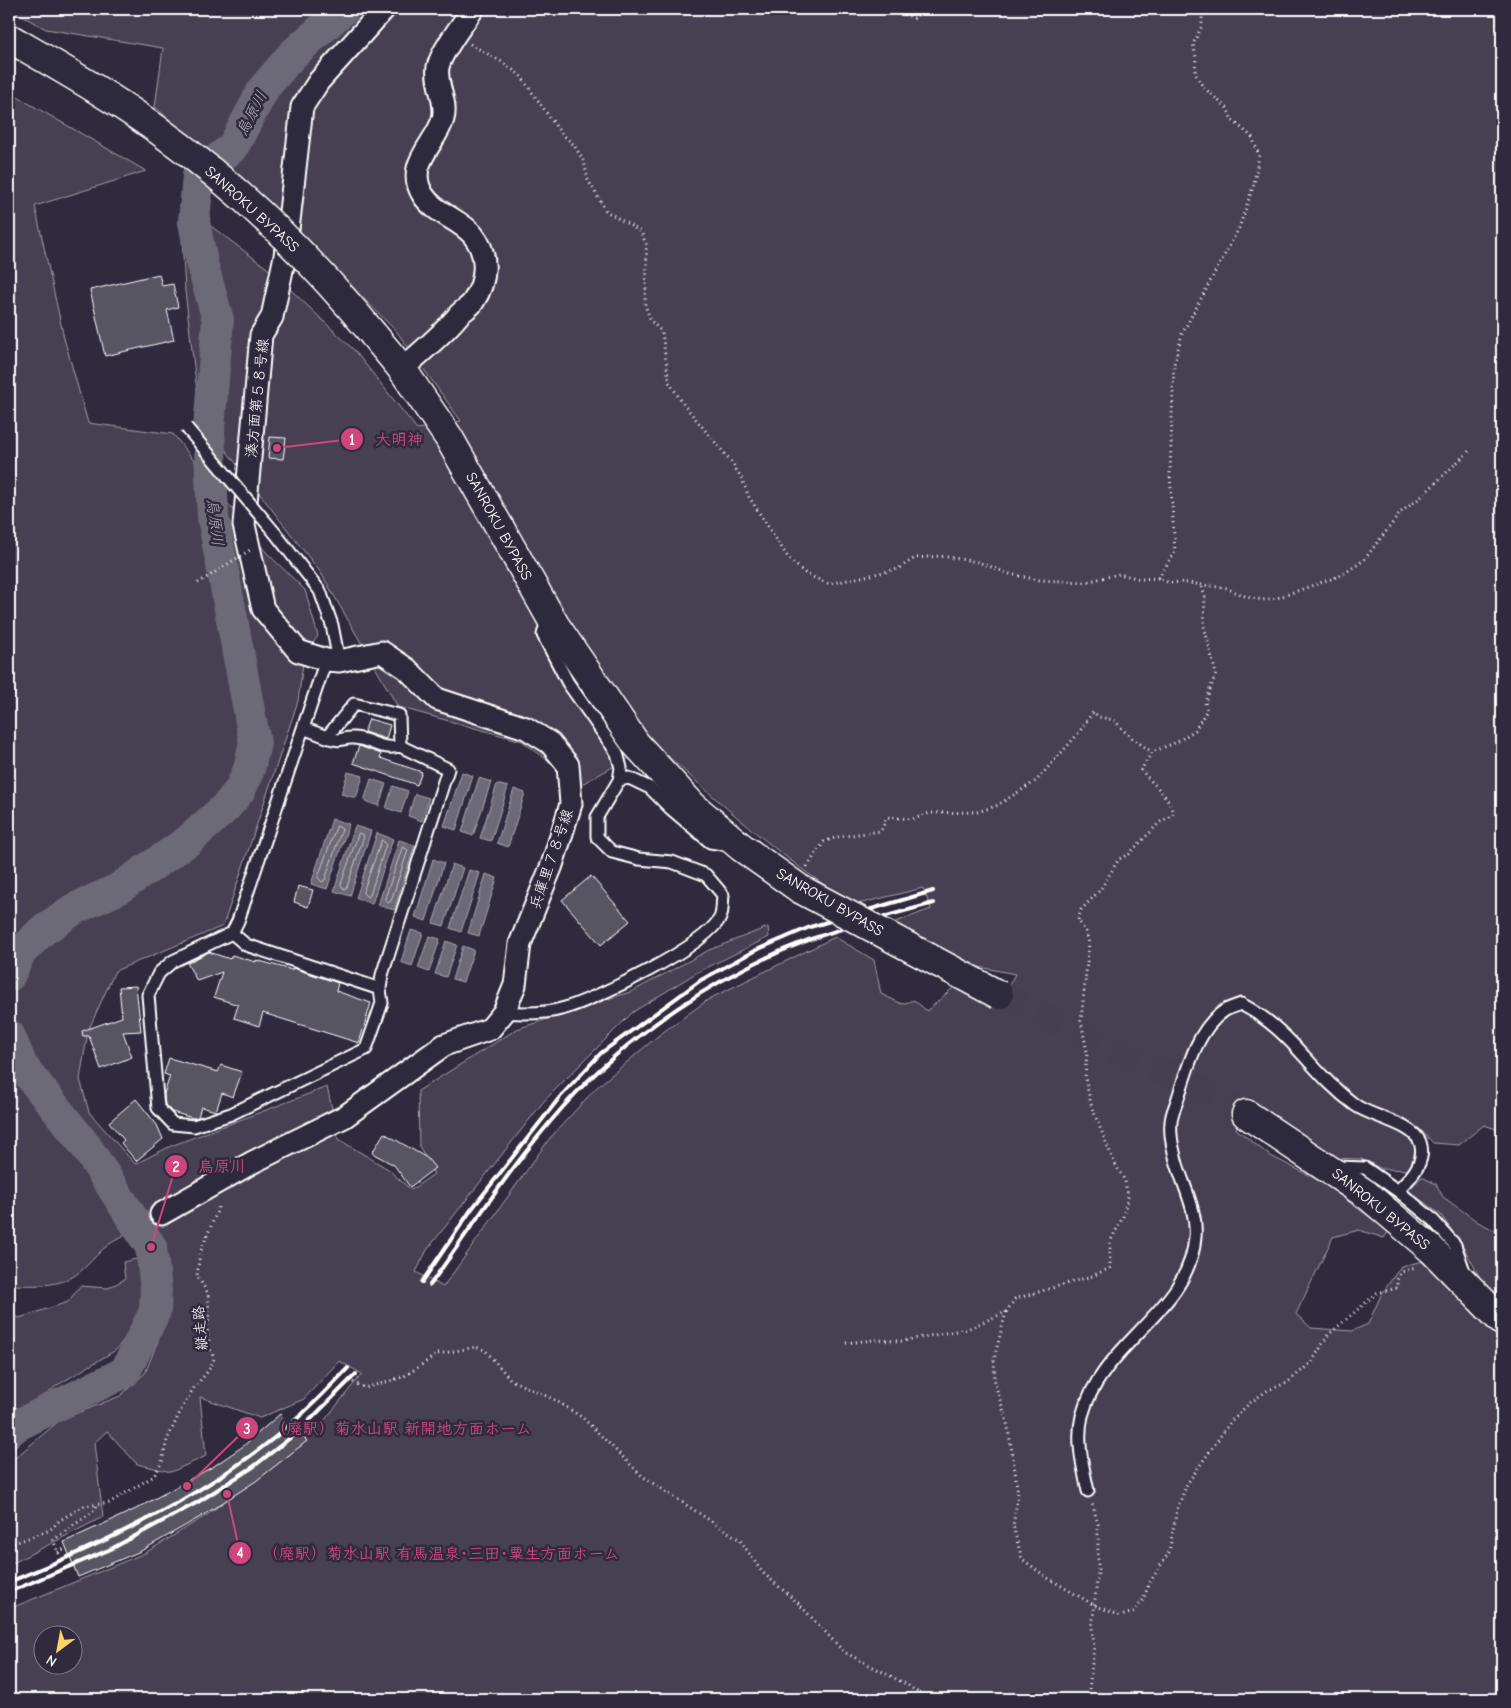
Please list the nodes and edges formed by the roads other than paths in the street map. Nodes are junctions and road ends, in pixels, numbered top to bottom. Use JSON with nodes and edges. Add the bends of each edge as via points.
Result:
{"nodes":[{"id":1,"x":384,"y":9,"type":"edge"},
{"id":2,"x":473,"y":9,"type":"edge"},
{"id":3,"x":9,"y":38,"type":"edge"},
{"id":4,"x":402,"y":369,"type":"junction"},
{"id":5,"x":186,"y":427,"type":"dead end"},
{"id":6,"x":250,"y":550,"type":"joint"},
{"id":7,"x":549,"y":614,"type":"junction"},
{"id":8,"x":332,"y":660,"type":"junction"},
{"id":9,"x":303,"y":728,"type":"junction"},
{"id":10,"x":327,"y":737,"type":"junction"},
{"id":11,"x":400,"y":746,"type":"junction"},
{"id":12,"x":619,"y":780,"type":"junction"},
{"id":13,"x":741,"y":847,"type":"junction"},
{"id":14,"x":232,"y":932,"type":"junction"},
{"id":15,"x":380,"y":989,"type":"junction"},
{"id":16,"x":1000,"y":995,"type":"tunnel mouth"},
{"id":17,"x":504,"y":1012,"type":"junction"},
{"id":18,"x":1246,"y":1114,"type":"tunnel mouth"},
{"id":19,"x":1328,"y":1167,"type":"junction"},
{"id":20,"x":1398,"y":1191,"type":"junction"},
{"id":21,"x":161,"y":1214,"type":"dead end"},
{"id":22,"x":1469,"y":1286,"type":"junction"},
{"id":23,"x":1502,"y":1321,"type":"edge"},
{"id":24,"x":1088,"y":1491,"type":"road end"}],
"edges":[{"from":1,"to":6,"type":"street","name":"湊方面第５８号線","via":[[319,81],[302,107],[285,256],[272,317],[261,335],[244,525]]},
{"from":2,"to":4,"type":"street","via":[[438,67],[445,108],[442,121],[419,160],[418,177],[423,194],[440,212],[472,234],[483,251],[482,285],[472,303],[446,332]]},
{"from":3,"to":4,"type":"street","name":"SANROKU BYPASS","bridge":true,"via":[[158,130],[231,187],[298,249]]},
{"from":4,"to":7,"type":"street","name":"SANROKU BYPASS","via":[[449,438]]},
{"from":5,"to":8,"type":"lane","bridge":true,"via":[[320,590],[332,625]]},
{"from":6,"to":8,"type":"street","name":"兵庫里７８号線","via":[[263,609],[298,651]]},
{"from":7,"to":12,"type":"lane","via":[[543,636],[568,683],[617,753],[622,768]]},
{"from":7,"to":13,"type":"street","name":"SANROKU BYPASS","via":[[636,744],[693,806]]},
{"from":8,"to":9,"type":"lane"},
{"from":8,"to":17,"type":"street","name":"兵庫里７８号線","via":[[382,652],[407,669],[437,699],[526,728],[550,743],[568,765],[571,804],[552,866],[520,944],[516,985]]},
{"from":9,"to":10,"type":"lane"},
{"from":9,"to":14,"type":"lane"},
{"from":10,"to":11,"type":"lane","via":[[339,742],[353,738],[389,749]]},
{"from":10,"to":11,"type":"lane","via":[[354,704],[400,715]]},
{"from":11,"to":15,"type":"lane","via":[[448,769]]},
{"from":12,"to":13,"type":"lane","via":[[629,778],[650,788],[710,842]]},
{"from":12,"to":17,"type":"lane","via":[[597,817],[597,837],[612,852],[672,862],[706,875],[723,895],[720,917],[707,934],[646,973],[566,1008],[527,1014]]},
{"from":13,"to":16,"type":"street","name":"SANROKU BYPASS","bridge":true},
{"from":14,"to":15,"type":"lane","via":[[246,945]]},
{"from":14,"to":15,"type":"lane","via":[[173,961],[159,973],[148,994],[158,1108],[173,1124],[194,1126],[231,1114],[366,1049],[382,1002]]},
{"from":17,"to":21,"type":"street","via":[[490,1029],[444,1045],[344,1117],[219,1180]]},
{"from":18,"to":19,"type":"street","name":"SANROKU BYPASS"},
{"from":19,"to":20,"type":"lane","via":[[1365,1168]]},
{"from":19,"to":22,"type":"street","name":"SANROKU BYPASS","via":[[1367,1194]]},
{"from":20,"to":22,"type":"lane","via":[[1431,1218],[1455,1245]]},
{"from":20,"to":24,"type":"lane","via":[[1412,1176],[1421,1159],[1419,1140],[1356,1106],[1330,1085],[1279,1028],[1260,1014],[1241,1004],[1224,1011],[1206,1029],[1189,1062],[1170,1122],[1174,1154],[1188,1193],[1196,1236],[1188,1270],[1169,1300],[1130,1338],[1093,1390],[1082,1415],[1080,1432],[1081,1459]]},
{"from":22,"to":23,"type":"street","name":"SANROKU BYPASS"}]}
